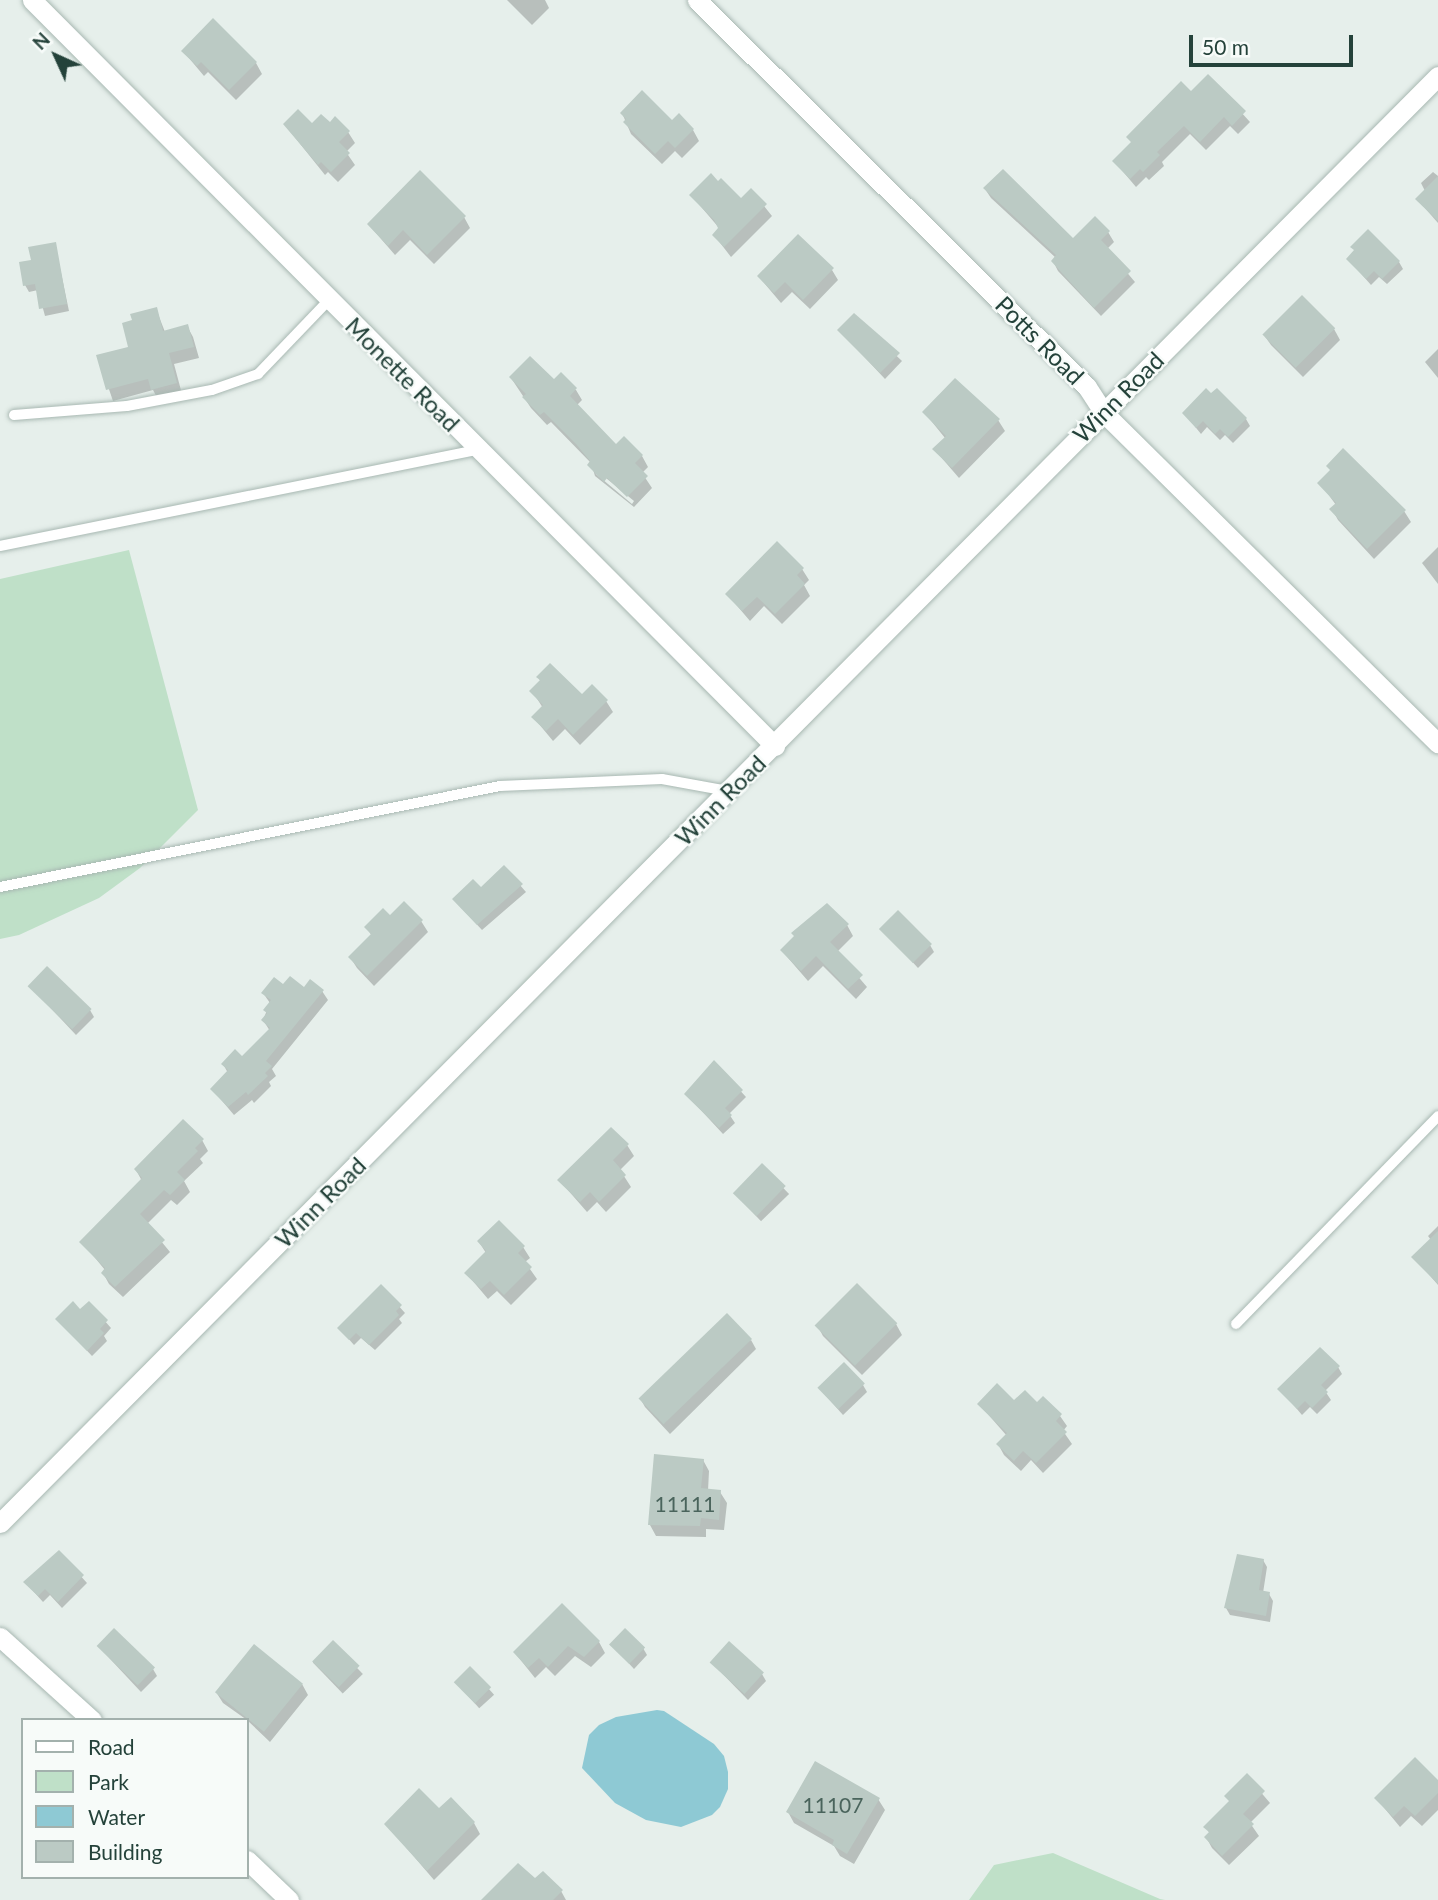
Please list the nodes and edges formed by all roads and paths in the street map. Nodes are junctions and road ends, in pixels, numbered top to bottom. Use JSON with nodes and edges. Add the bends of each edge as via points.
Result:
{"nodes":[{"id":1,"x":32,"y":0,"type":"edge"},
{"id":2,"x":697,"y":0,"type":"edge"},
{"id":3,"x":1438,"y":76,"type":"edge"},
{"id":4,"x":329,"y":300,"type":"junction"},
{"id":5,"x":1103,"y":412,"type":"junction"},
{"id":6,"x":14,"y":415,"type":"dead end"},
{"id":7,"x":478,"y":450,"type":"junction"},
{"id":8,"x":0,"y":546,"type":"edge"},
{"id":9,"x":1438,"y":743,"type":"edge"},
{"id":10,"x":775,"y":746,"type":"junction"},
{"id":11,"x":729,"y":792,"type":"junction"},
{"id":12,"x":0,"y":887,"type":"edge"},
{"id":13,"x":1438,"y":1116,"type":"edge"},
{"id":14,"x":1236,"y":1324,"type":"dead end"},
{"id":15,"x":0,"y":1523,"type":"edge"},
{"id":16,"x":0,"y":1637,"type":"edge"},
{"id":17,"x":90,"y":1718,"type":"edge"},
{"id":18,"x":248,"y":1861,"type":"edge"},
{"id":19,"x":289,"y":1900,"type":"edge"}],
"edges":[{"from":1,"to":4,"type":"street","name":"Monette Road"},
{"from":2,"to":5,"type":"street","name":"Potts Road","via":[[1087,387]]},
{"from":3,"to":5,"type":"street","name":"Winn Road"},
{"from":4,"to":6,"type":"lane","via":[[258,373],[212,390],[127,406]]},
{"from":4,"to":7,"type":"street","name":"Monette Road"},
{"from":5,"to":9,"type":"street","name":"Potts Road"},
{"from":5,"to":10,"type":"street","name":"Winn Road"},
{"from":7,"to":8,"type":"lane"},
{"from":7,"to":10,"type":"street","name":"Monette Road"},
{"from":10,"to":11,"type":"street","name":"Winn Road"},
{"from":11,"to":12,"type":"lane","via":[[662,779],[500,786]]},
{"from":11,"to":15,"type":"street","name":"Winn Road"},
{"from":13,"to":14,"type":"lane"},
{"from":16,"to":17,"type":"street"},
{"from":18,"to":19,"type":"street"}]}
